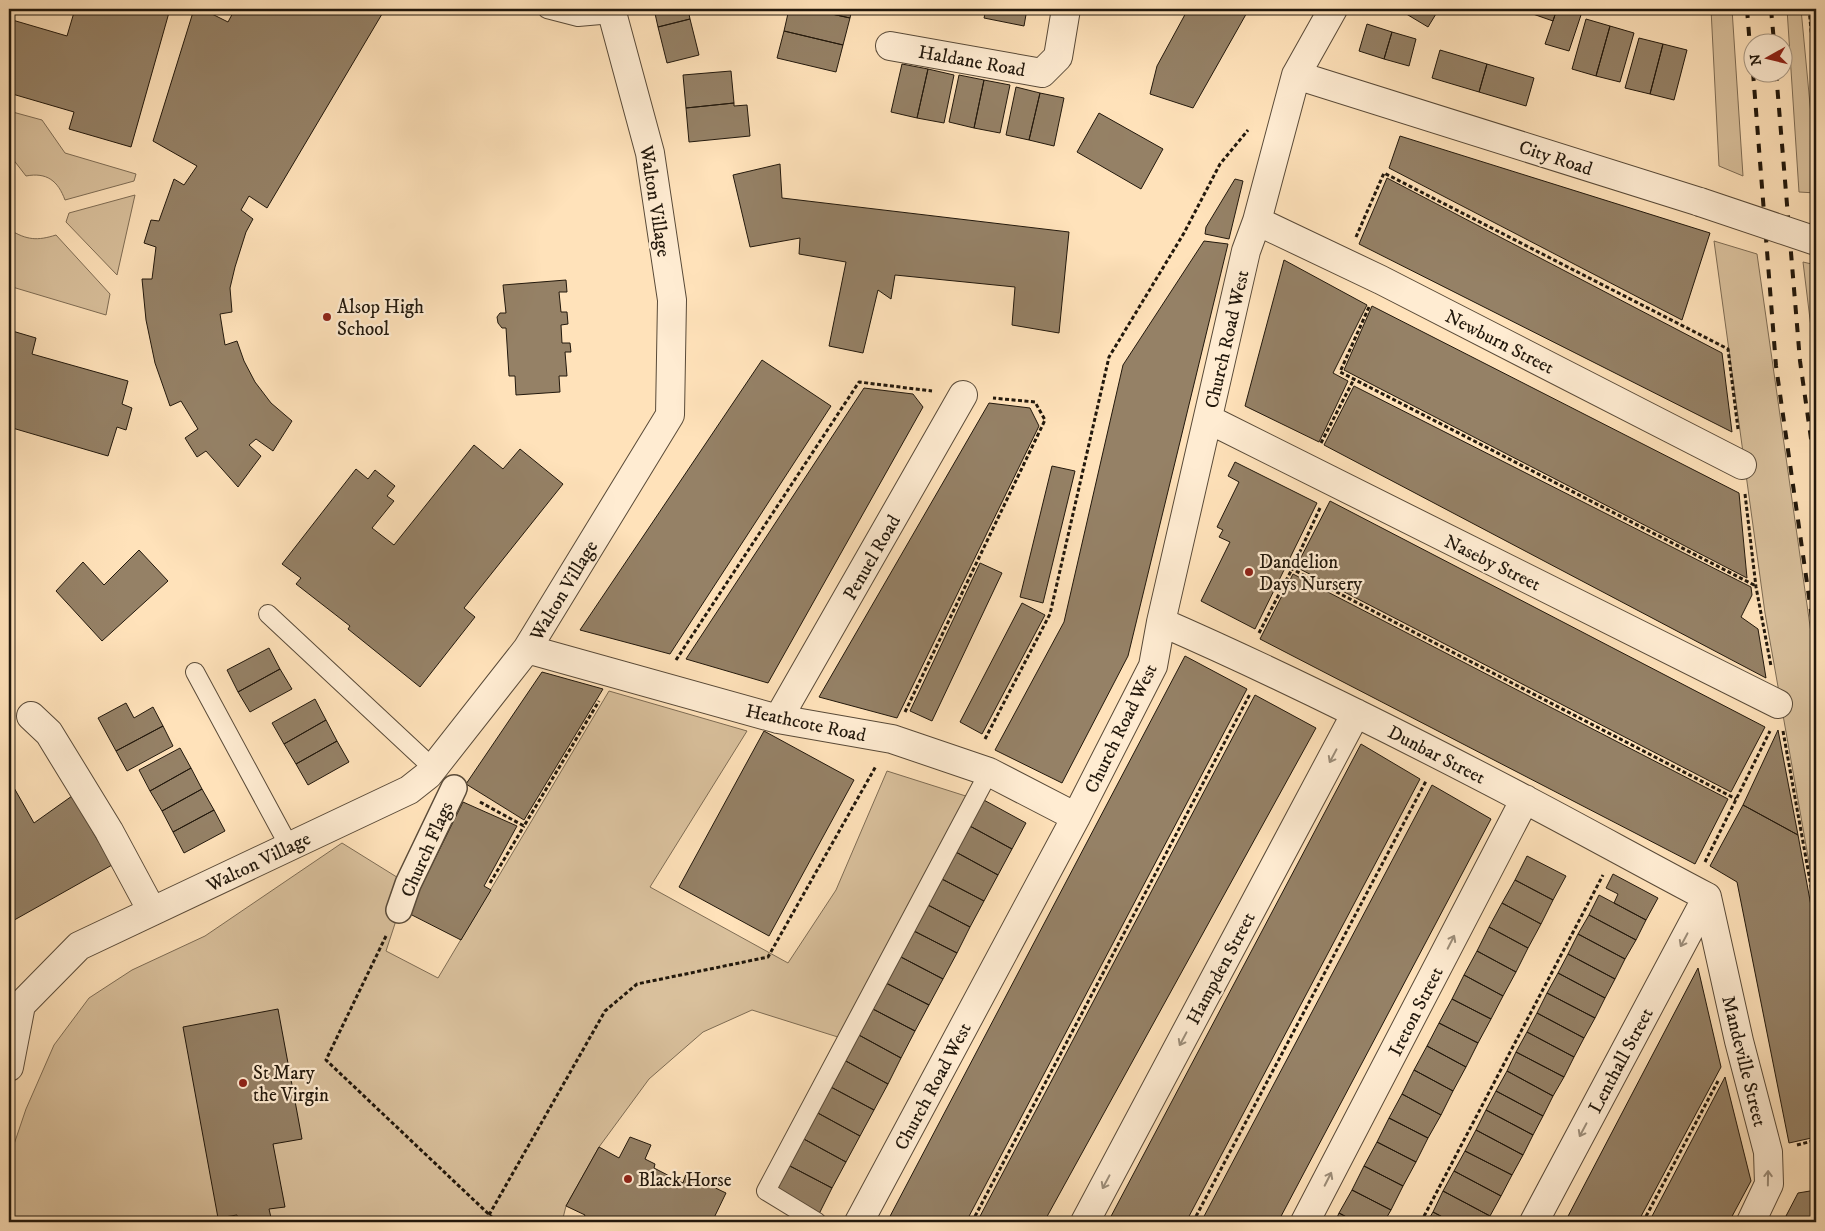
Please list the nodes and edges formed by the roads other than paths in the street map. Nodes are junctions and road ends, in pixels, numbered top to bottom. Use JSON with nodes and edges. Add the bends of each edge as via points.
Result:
{"nodes":[{"id":1,"x":546,"y":9,"type":"edge"},
{"id":2,"x":1066,"y":9,"type":"edge"},
{"id":3,"x":1332,"y":9,"type":"edge"},
{"id":4,"x":611,"y":11,"type":"edge"},
{"id":5,"x":890,"y":46,"type":"dead end"},
{"id":6,"x":1296,"y":74,"type":"junction"},
{"id":7,"x":1257,"y":222,"type":"junction"},
{"id":8,"x":1816,"y":241,"type":"edge"},
{"id":9,"x":963,"y":396,"type":"road end"},
{"id":10,"x":1208,"y":419,"type":"junction"},
{"id":11,"x":1742,"y":465,"type":"road end"},
{"id":12,"x":268,"y":614,"type":"dead end"},
{"id":13,"x":1161,"y":622,"type":"junction"},
{"id":14,"x":527,"y":650,"type":"junction"},
{"id":15,"x":195,"y":672,"type":"dead end"},
{"id":16,"x":1778,"y":704,"type":"road end"},
{"id":17,"x":1356,"y":713,"type":"junction"},
{"id":18,"x":31,"y":716,"type":"dead end"},
{"id":19,"x":778,"y":719,"type":"junction"},
{"id":20,"x":433,"y":768,"type":"junction"},
{"id":21,"x":980,"y":769,"type":"junction"},
{"id":22,"x":454,"y":788,"type":"road end"},
{"id":23,"x":1526,"y":799,"type":"junction"},
{"id":24,"x":1076,"y":818,"type":"junction"},
{"id":25,"x":289,"y":846,"type":"junction"},
{"id":26,"x":1699,"y":893,"type":"junction"},
{"id":27,"x":399,"y":910,"type":"road end"},
{"id":28,"x":152,"y":911,"type":"junction"},
{"id":29,"x":15,"y":1008,"type":"edge"},
{"id":30,"x":9,"y":1067,"type":"edge"},
{"id":31,"x":817,"y":1222,"type":"edge"},
{"id":32,"x":859,"y":1222,"type":"edge"},
{"id":33,"x":1085,"y":1222,"type":"edge"},
{"id":34,"x":1305,"y":1222,"type":"edge"},
{"id":35,"x":1534,"y":1222,"type":"edge"},
{"id":36,"x":1751,"y":1222,"type":"edge"}],
"edges":[{"from":1,"to":4,"type":"lane","via":[[578,17]]},
{"from":2,"to":5,"type":"street","name":"Haldane Road","via":[[1058,57],[1042,73]]},
{"from":3,"to":6,"type":"street","name":"Church Road West"},
{"from":4,"to":14,"type":"street","name":"Walton Village","via":[[650,153],[670,290],[670,415]]},
{"from":6,"to":7,"type":"street","name":"Church Road West"},
{"from":6,"to":8,"type":"street","name":"City Road","bridge":true},
{"from":7,"to":10,"type":"street","name":"Church Road West","via":[[1246,251]]},
{"from":7,"to":11,"type":"street","name":"Newburn Street","via":[[1381,280]]},
{"from":9,"to":19,"type":"street","name":"Penuel Road"},
{"from":10,"to":13,"type":"street","name":"Church Road West"},
{"from":10,"to":16,"type":"street","name":"Naseby Street"},
{"from":12,"to":20,"type":"lane"},
{"from":13,"to":17,"type":"street","name":"Dunbar Street","via":[[1255,663]]},
{"from":13,"to":24,"type":"street","name":"Church Road West","via":[[1153,666]]},
{"from":14,"to":19,"type":"street","name":"Heathcote Road"},
{"from":14,"to":20,"type":"street","name":"Walton Village"},
{"from":15,"to":25,"type":"lane"},
{"from":17,"to":23,"type":"street","name":"Dunbar Street"},
{"from":17,"to":33,"type":"street","name":"Hampden Street","one_way":true},
{"from":18,"to":28,"type":"street","via":[[50,733]]},
{"from":19,"to":21,"type":"street","name":"Heathcote Road","via":[[892,739]]},
{"from":20,"to":25,"type":"street","name":"Walton Village","via":[[409,790]]},
{"from":21,"to":24,"type":"street","name":"Heathcote Road"},
{"from":21,"to":31,"type":"lane","via":[[766,1191]]},
{"from":22,"to":27,"type":"street","name":"Church Flags"},
{"from":23,"to":26,"type":"street","name":"Dunbar Street"},
{"from":34,"to":23,"type":"street","name":"Ireton Street","one_way":true},
{"from":24,"to":32,"type":"street","name":"Church Road West"},
{"from":25,"to":28,"type":"street","name":"Walton Village"},
{"from":26,"to":35,"type":"street","name":"Lenthall Street","one_way":true},
{"from":36,"to":26,"type":"street","name":"Mandeville Street","one_way":true,"via":[[1770,1184],[1768,1152]]},
{"from":28,"to":29,"type":"street","name":"Walton Village","via":[[79,946]]},
{"from":29,"to":30,"type":"street"}]}
